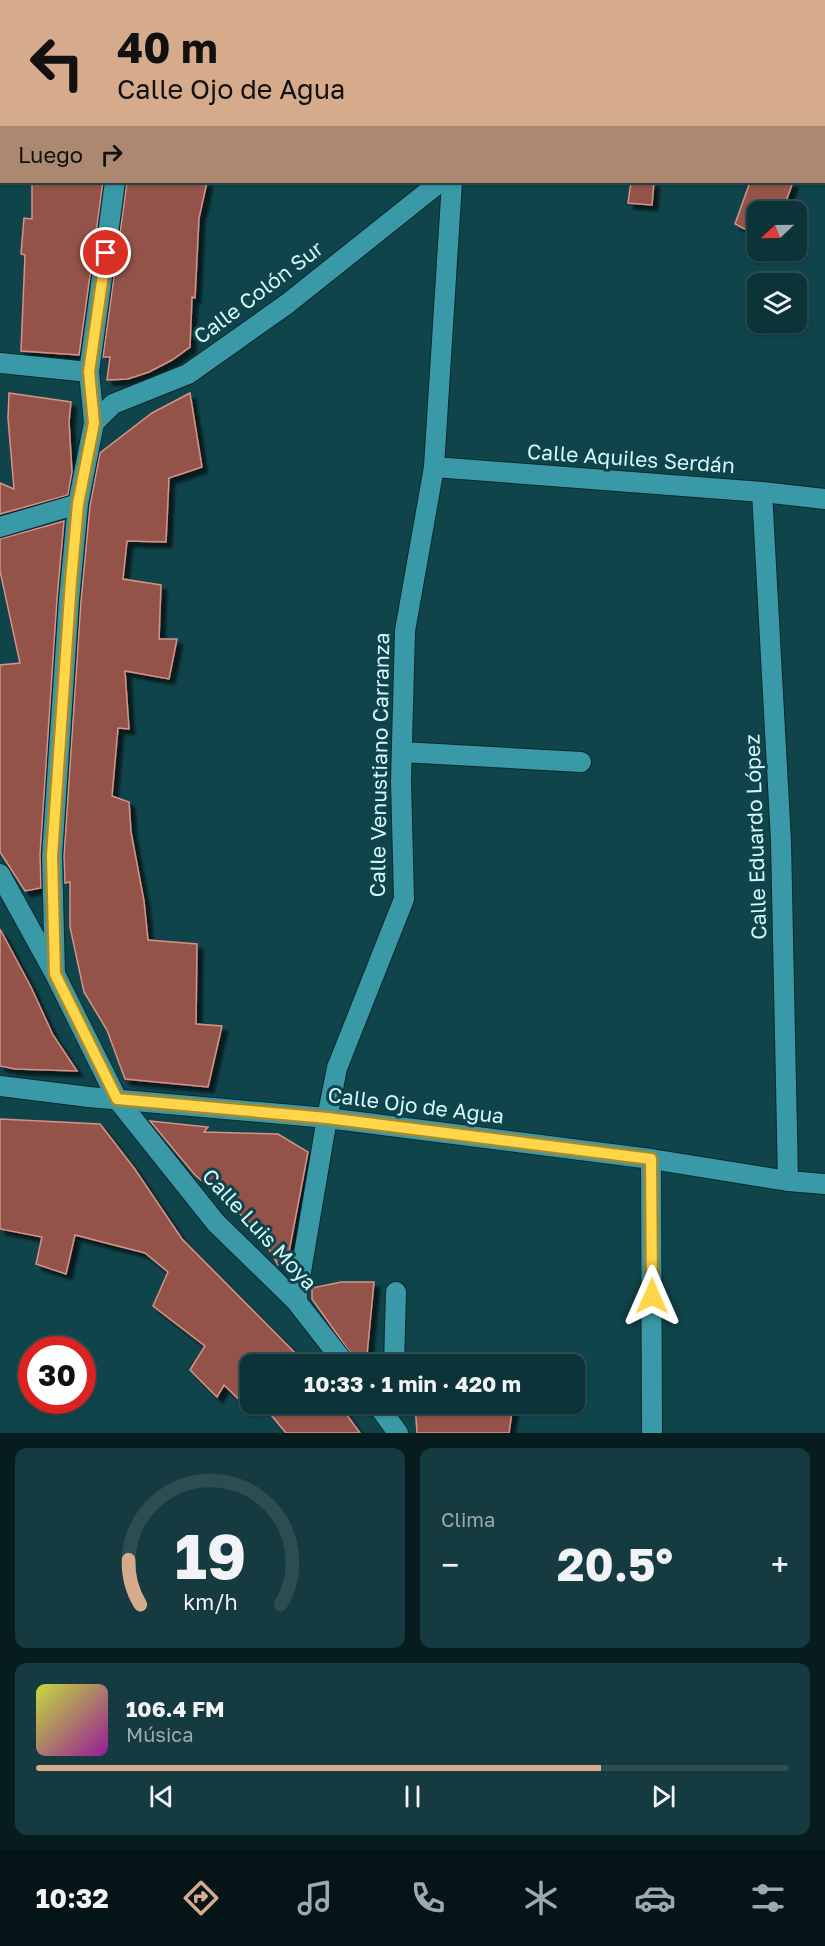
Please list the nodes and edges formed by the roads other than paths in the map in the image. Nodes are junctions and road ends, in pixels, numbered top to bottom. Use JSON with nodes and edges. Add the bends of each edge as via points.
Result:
{"nodes":[{"id":1,"x":115,"y":183,"type":"edge"},
{"id":2,"x":439,"y":183,"type":"edge"},
{"id":3,"x":452,"y":183,"type":"edge"},
{"id":4,"x":0,"y":363,"type":"edge"},
{"id":5,"x":89,"y":372,"type":"junction"},
{"id":6,"x":94,"y":423,"type":"junction"},
{"id":7,"x":434,"y":467,"type":"junction"},
{"id":8,"x":762,"y":492,"type":"junction"},
{"id":9,"x":825,"y":499,"type":"edge"},
{"id":10,"x":78,"y":504,"type":"junction"},
{"id":11,"x":0,"y":527,"type":"edge"},
{"id":12,"x":402,"y":752,"type":"junction"},
{"id":13,"x":581,"y":762,"type":"dead end"},
{"id":14,"x":0,"y":874,"type":"edge"},
{"id":15,"x":55,"y":974,"type":"junction"},
{"id":16,"x":0,"y":1086,"type":"edge"},
{"id":17,"x":117,"y":1099,"type":"junction"},
{"id":18,"x":327,"y":1118,"type":"junction"},
{"id":19,"x":651,"y":1159,"type":"junction"},
{"id":20,"x":788,"y":1180,"type":"junction"},
{"id":21,"x":825,"y":1184,"type":"edge"},
{"id":22,"x":396,"y":1292,"type":"dead end"},
{"id":23,"x":296,"y":1301,"type":"junction"},
{"id":24,"x":337,"y":1354,"type":"edge"},
{"id":25,"x":394,"y":1354,"type":"edge"},
{"id":26,"x":384,"y":1414,"type":"edge"},
{"id":27,"x":394,"y":1414,"type":"edge"},
{"id":28,"x":395,"y":1429,"type":"edge"},
{"id":29,"x":652,"y":1433,"type":"edge"}],
"edges":[{"from":1,"to":5,"type":"street"},
{"from":2,"to":6,"type":"street","name":"Calle Colón Sur","via":[[287,304],[188,374],[113,404]]},
{"from":3,"to":7,"type":"street","name":"Calle Venustiano Carranza"},
{"from":4,"to":5,"type":"street"},
{"from":5,"to":6,"type":"street"},
{"from":6,"to":10,"type":"street"},
{"from":7,"to":8,"type":"street","name":"Calle Aquiles Serdán"},
{"from":7,"to":12,"type":"street","name":"Calle Venustiano Carranza","via":[[405,631]]},
{"from":8,"to":9,"type":"street","name":"Calle Aquiles Serdán"},
{"from":8,"to":20,"type":"street","name":"Calle Eduardo López","via":[[781,841]]},
{"from":10,"to":11,"type":"street"},
{"from":10,"to":15,"type":"street","via":[[52,856]]},
{"from":12,"to":13,"type":"street"},
{"from":12,"to":18,"type":"street","name":"Calle Venustiano Carranza","via":[[404,899],[338,1068]]},
{"from":14,"to":15,"type":"street","name":"Calle Luis Moya"},
{"from":15,"to":17,"type":"street","name":"Calle Luis Moya"},
{"from":16,"to":17,"type":"street","name":"Calle Ojo de Agua"},
{"from":17,"to":18,"type":"street","name":"Calle Ojo de Agua"},
{"from":17,"to":23,"type":"street","name":"Calle Luis Moya","via":[[216,1224]]},
{"from":18,"to":19,"type":"street","name":"Calle Ojo de Agua"},
{"from":18,"to":23,"type":"street","name":"Calle Venustiano Carranza"},
{"from":19,"to":20,"type":"street","name":"Calle Ojo de Agua"},
{"from":19,"to":29,"type":"street"},
{"from":20,"to":21,"type":"street","name":"Calle Ojo de Agua"},
{"from":22,"to":25,"type":"street"},
{"from":23,"to":24,"type":"street","name":"Calle Luis Moya"},
{"from":26,"to":28,"type":"street"},
{"from":27,"to":28,"type":"street"}]}
